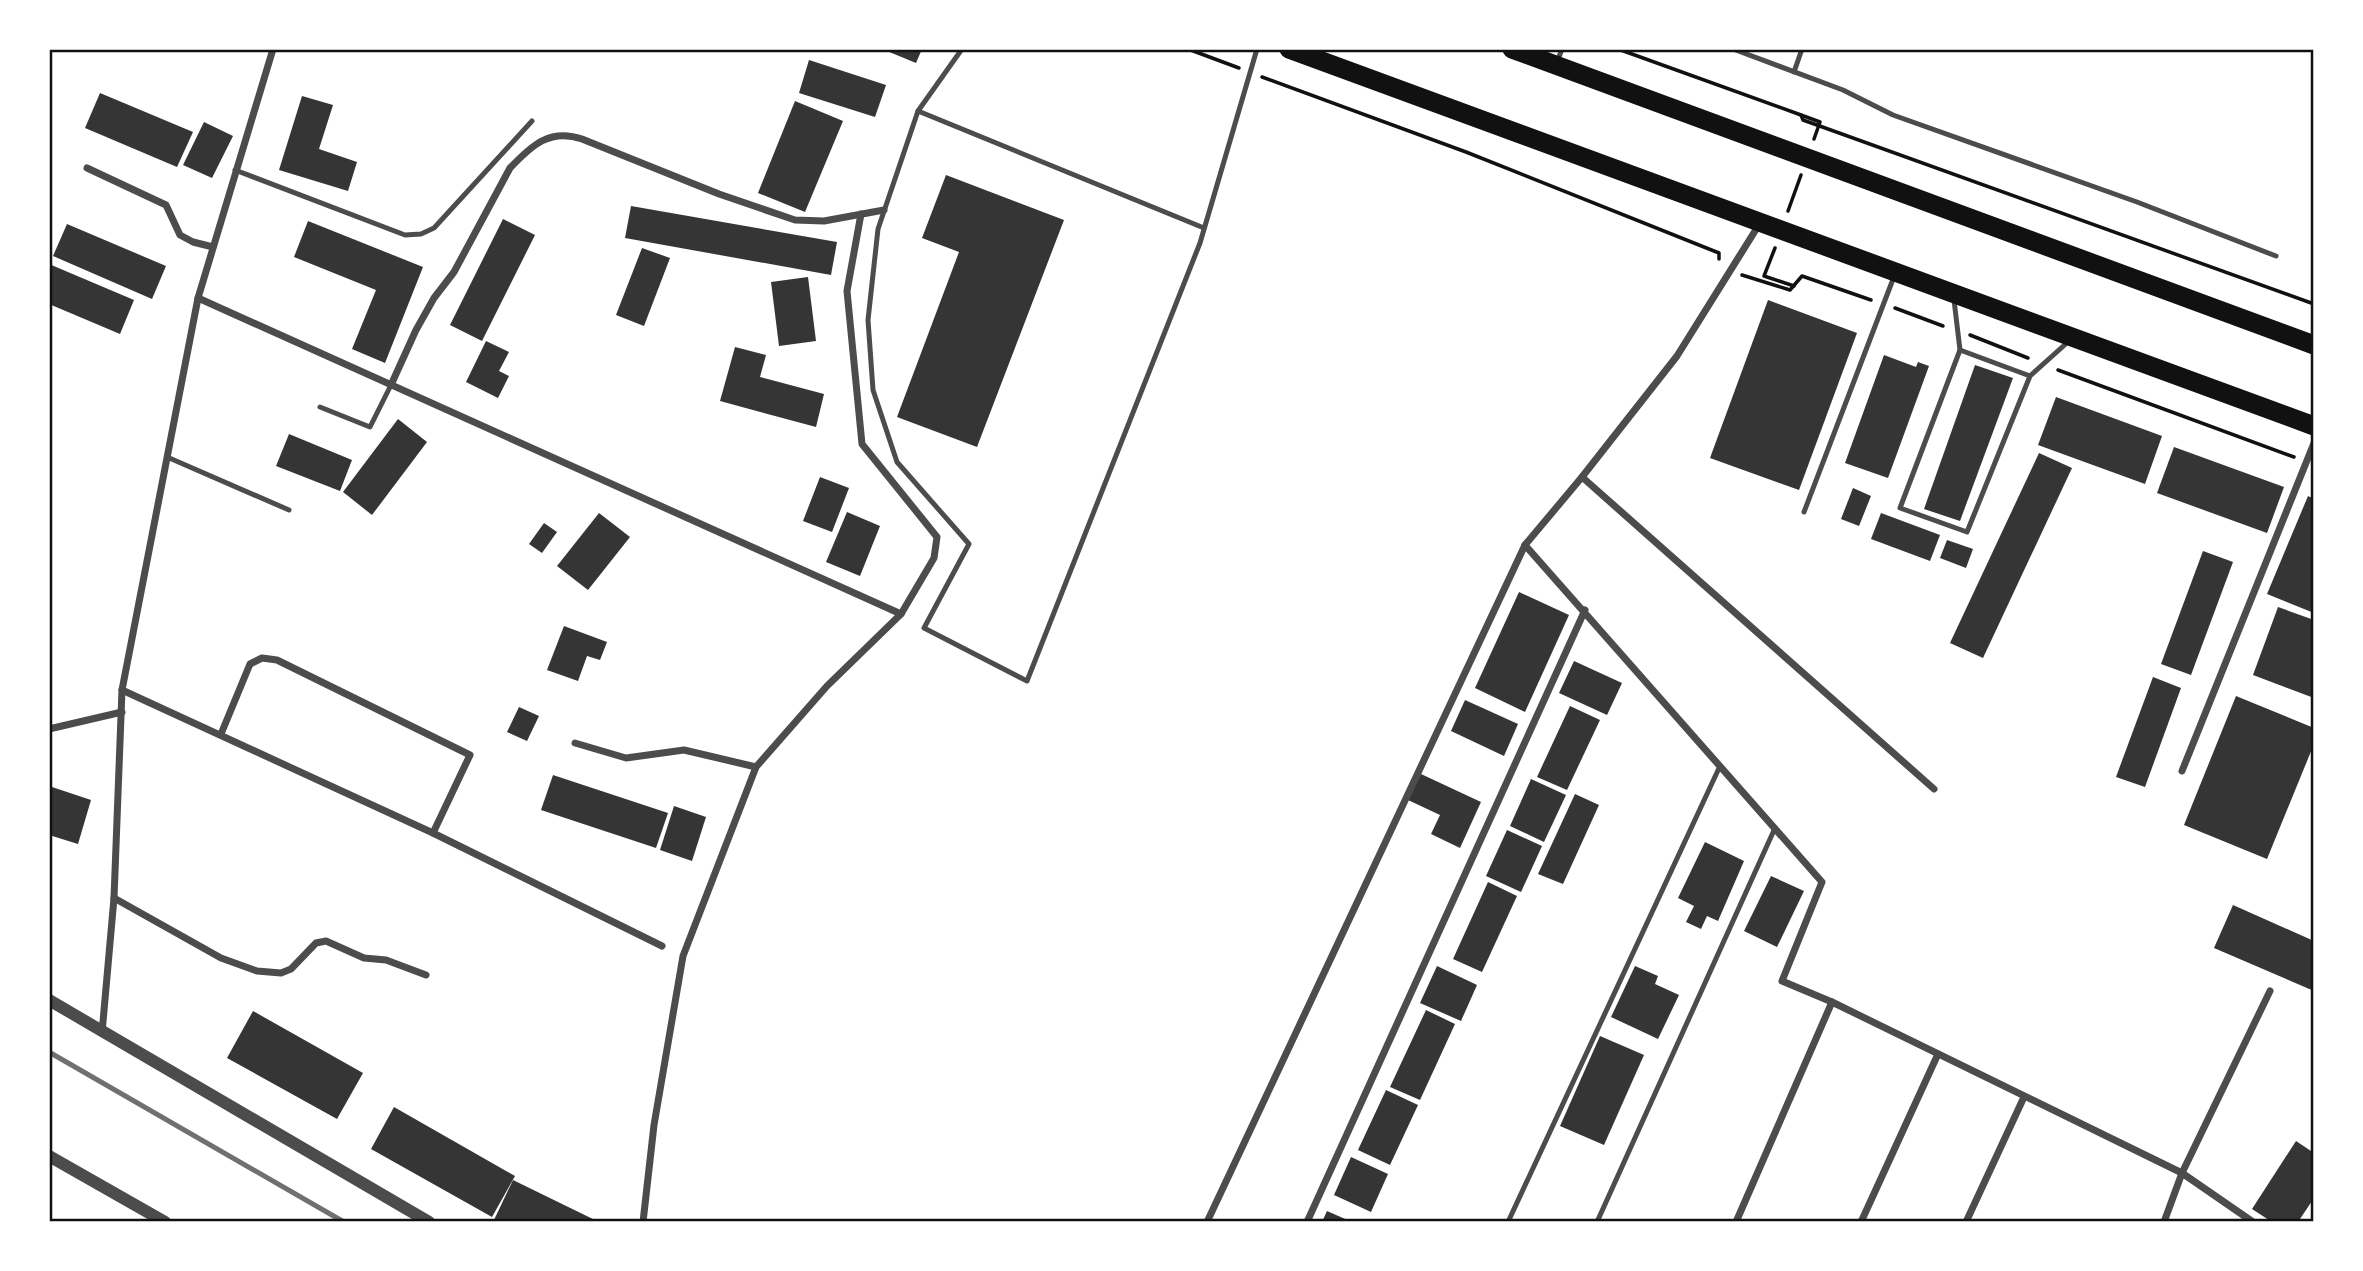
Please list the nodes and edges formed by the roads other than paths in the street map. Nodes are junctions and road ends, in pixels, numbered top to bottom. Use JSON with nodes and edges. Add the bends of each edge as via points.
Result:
{"nodes":[{"id":1,"x":273,"y":49,"type":"edge"},
{"id":2,"x":962,"y":49,"type":"edge"},
{"id":3,"x":1257,"y":49,"type":"edge"},
{"id":4,"x":1289,"y":49,"type":"edge"},
{"id":5,"x":1512,"y":49,"type":"edge"},
{"id":6,"x":1733,"y":49,"type":"edge"},
{"id":7,"x":1802,"y":49,"type":"edge"},
{"id":8,"x":1745,"y":51,"type":"edge"},
{"id":9,"x":1533,"y":53,"type":"edge"},
{"id":10,"x":1559,"y":57,"type":"edge"},
{"id":11,"x":1794,"y":72,"type":"junction"},
{"id":12,"x":918,"y":111,"type":"junction"},
{"id":13,"x":531,"y":121,"type":"dead end"},
{"id":14,"x":87,"y":168,"type":"dead end"},
{"id":15,"x":235,"y":170,"type":"junction"},
{"id":16,"x":884,"y":210,"type":"junction"},
{"id":17,"x":861,"y":214,"type":"junction"},
{"id":18,"x":1761,"y":222,"type":"junction"},
{"id":19,"x":1205,"y":228,"type":"junction"},
{"id":20,"x":212,"y":247,"type":"junction"},
{"id":21,"x":2276,"y":256,"type":"dead end"},
{"id":22,"x":1896,"y":271,"type":"junction"},
{"id":23,"x":1953,"y":293,"type":"junction"},
{"id":24,"x":198,"y":298,"type":"junction"},
{"id":25,"x":2074,"y":337,"type":"junction"},
{"id":26,"x":2314,"y":345,"type":"edge"},
{"id":27,"x":1960,"y":350,"type":"junction"},
{"id":28,"x":2030,"y":376,"type":"junction"},
{"id":29,"x":391,"y":385,"type":"junction"},
{"id":30,"x":320,"y":407,"type":"dead end"},
{"id":31,"x":2314,"y":426,"type":"edge"},
{"id":32,"x":2314,"y":443,"type":"edge"},
{"id":33,"x":167,"y":457,"type":"junction"},
{"id":34,"x":1582,"y":477,"type":"junction"},
{"id":35,"x":289,"y":510,"type":"dead end"},
{"id":36,"x":1804,"y":512,"type":"dead end"},
{"id":37,"x":1525,"y":545,"type":"junction"},
{"id":38,"x":1585,"y":610,"type":"junction"},
{"id":39,"x":901,"y":614,"type":"junction"},
{"id":40,"x":122,"y":690,"type":"junction"},
{"id":41,"x":122,"y":712,"type":"junction"},
{"id":42,"x":49,"y":729,"type":"edge"},
{"id":43,"x":221,"y":734,"type":"junction"},
{"id":44,"x":575,"y":743,"type":"dead end"},
{"id":45,"x":1720,"y":766,"type":"junction"},
{"id":46,"x":756,"y":767,"type":"junction"},
{"id":47,"x":2182,"y":771,"type":"dead end"},
{"id":48,"x":1934,"y":789,"type":"dead end"},
{"id":49,"x":1775,"y":828,"type":"junction"},
{"id":50,"x":433,"y":833,"type":"junction"},
{"id":51,"x":114,"y":898,"type":"junction"},
{"id":52,"x":662,"y":946,"type":"dead end"},
{"id":53,"x":426,"y":975,"type":"dead end"},
{"id":54,"x":2270,"y":991,"type":"dead end"},
{"id":55,"x":49,"y":1000,"type":"edge"},
{"id":56,"x":1832,"y":1002,"type":"junction"},
{"id":57,"x":102,"y":1032,"type":"junction"},
{"id":58,"x":1938,"y":1054,"type":"junction"},
{"id":59,"x":2024,"y":1097,"type":"junction"},
{"id":60,"x":49,"y":1156,"type":"edge"},
{"id":61,"x":2182,"y":1173,"type":"junction"},
{"id":62,"x":165,"y":1222,"type":"edge"},
{"id":63,"x":429,"y":1222,"type":"edge"},
{"id":64,"x":643,"y":1222,"type":"edge"},
{"id":65,"x":1207,"y":1222,"type":"edge"},
{"id":66,"x":1307,"y":1222,"type":"edge"},
{"id":67,"x":1508,"y":1222,"type":"edge"},
{"id":68,"x":1597,"y":1222,"type":"edge"},
{"id":69,"x":1736,"y":1222,"type":"edge"},
{"id":70,"x":1861,"y":1222,"type":"edge"},
{"id":71,"x":1966,"y":1222,"type":"edge"},
{"id":72,"x":2164,"y":1222,"type":"edge"},
{"id":73,"x":2253,"y":1222,"type":"edge"}],
"edges":[{"from":1,"to":15,"type":"street"},
{"from":2,"to":12,"type":"lane"},
{"from":3,"to":19,"type":"lane"},
{"from":4,"to":18,"type":"highway"},
{"from":5,"to":9,"type":"highway"},
{"from":6,"to":8,"type":"lane"},
{"from":7,"to":11,"type":"lane"},
{"from":8,"to":11,"type":"lane"},
{"from":9,"to":10,"type":"highway"},
{"from":10,"to":26,"type":"highway"},
{"from":11,"to":21,"type":"lane","via":[[1893,115]]},
{"from":12,"to":16,"type":"lane"},
{"from":12,"to":19,"type":"lane"},
{"from":13,"to":15,"type":"lane","via":[[434,228],[421,234],[405,235]]},
{"from":14,"to":20,"type":"street","via":[[166,205],[180,235]]},
{"from":15,"to":20,"type":"street"},
{"from":16,"to":17,"type":"street"},
{"from":16,"to":19,"type":"lane","via":[[877,229],[868,320],[873,390],[897,462],[969,544],[924,628],[1027,681]]},
{"from":17,"to":29,"type":"street","via":[[795,220],[582,139],[556,134],[523,154],[510,168],[454,272],[416,330]]},
{"from":17,"to":39,"type":"street","via":[[847,291],[862,444],[937,537],[934,558]]},
{"from":18,"to":22,"type":"highway"},
{"from":18,"to":34,"type":"street","via":[[1676,356]]},
{"from":20,"to":24,"type":"street"},
{"from":22,"to":23,"type":"highway"},
{"from":22,"to":36,"type":"lane"},
{"from":23,"to":25,"type":"highway"},
{"from":23,"to":27,"type":"lane"},
{"from":24,"to":29,"type":"street"},
{"from":24,"to":33,"type":"street"},
{"from":25,"to":28,"type":"lane"},
{"from":25,"to":31,"type":"highway"},
{"from":27,"to":28,"type":"lane"},
{"from":27,"to":28,"type":"lane","via":[[1900,508],[1967,532]]},
{"from":29,"to":30,"type":"lane","via":[[370,427]]},
{"from":29,"to":39,"type":"street"},
{"from":32,"to":47,"type":"street"},
{"from":33,"to":35,"type":"lane"},
{"from":33,"to":40,"type":"street"},
{"from":34,"to":37,"type":"street"},
{"from":34,"to":48,"type":"street"},
{"from":37,"to":38,"type":"street"},
{"from":37,"to":65,"type":"street"},
{"from":38,"to":45,"type":"street"},
{"from":38,"to":66,"type":"street"},
{"from":39,"to":46,"type":"street","via":[[827,686]]},
{"from":40,"to":41,"type":"street"},
{"from":40,"to":43,"type":"street"},
{"from":41,"to":42,"type":"street"},
{"from":41,"to":51,"type":"street"},
{"from":43,"to":50,"type":"street"},
{"from":43,"to":50,"type":"street","via":[[250,664],[262,658],[277,660],[470,755]]},
{"from":44,"to":46,"type":"street","via":[[626,758],[684,750]]},
{"from":45,"to":49,"type":"street"},
{"from":45,"to":67,"type":"lane"},
{"from":46,"to":64,"type":"street","via":[[683,956],[654,1125]]},
{"from":49,"to":56,"type":"street","via":[[1822,882],[1782,981]]},
{"from":49,"to":68,"type":"lane"},
{"from":50,"to":52,"type":"street"},
{"from":51,"to":53,"type":"street","via":[[221,958],[257,971],[291,969],[316,943],[326,941],[364,958],[386,960]]},
{"from":51,"to":57,"type":"street"},
{"from":54,"to":61,"type":"street"},
{"from":55,"to":57,"type":"street"},
{"from":56,"to":58,"type":"street"},
{"from":56,"to":69,"type":"street"},
{"from":57,"to":63,"type":"street"},
{"from":58,"to":59,"type":"street"},
{"from":58,"to":70,"type":"street"},
{"from":59,"to":61,"type":"street"},
{"from":59,"to":71,"type":"street"},
{"from":60,"to":62,"type":"street"},
{"from":61,"to":72,"type":"street"},
{"from":61,"to":73,"type":"street"}]}
